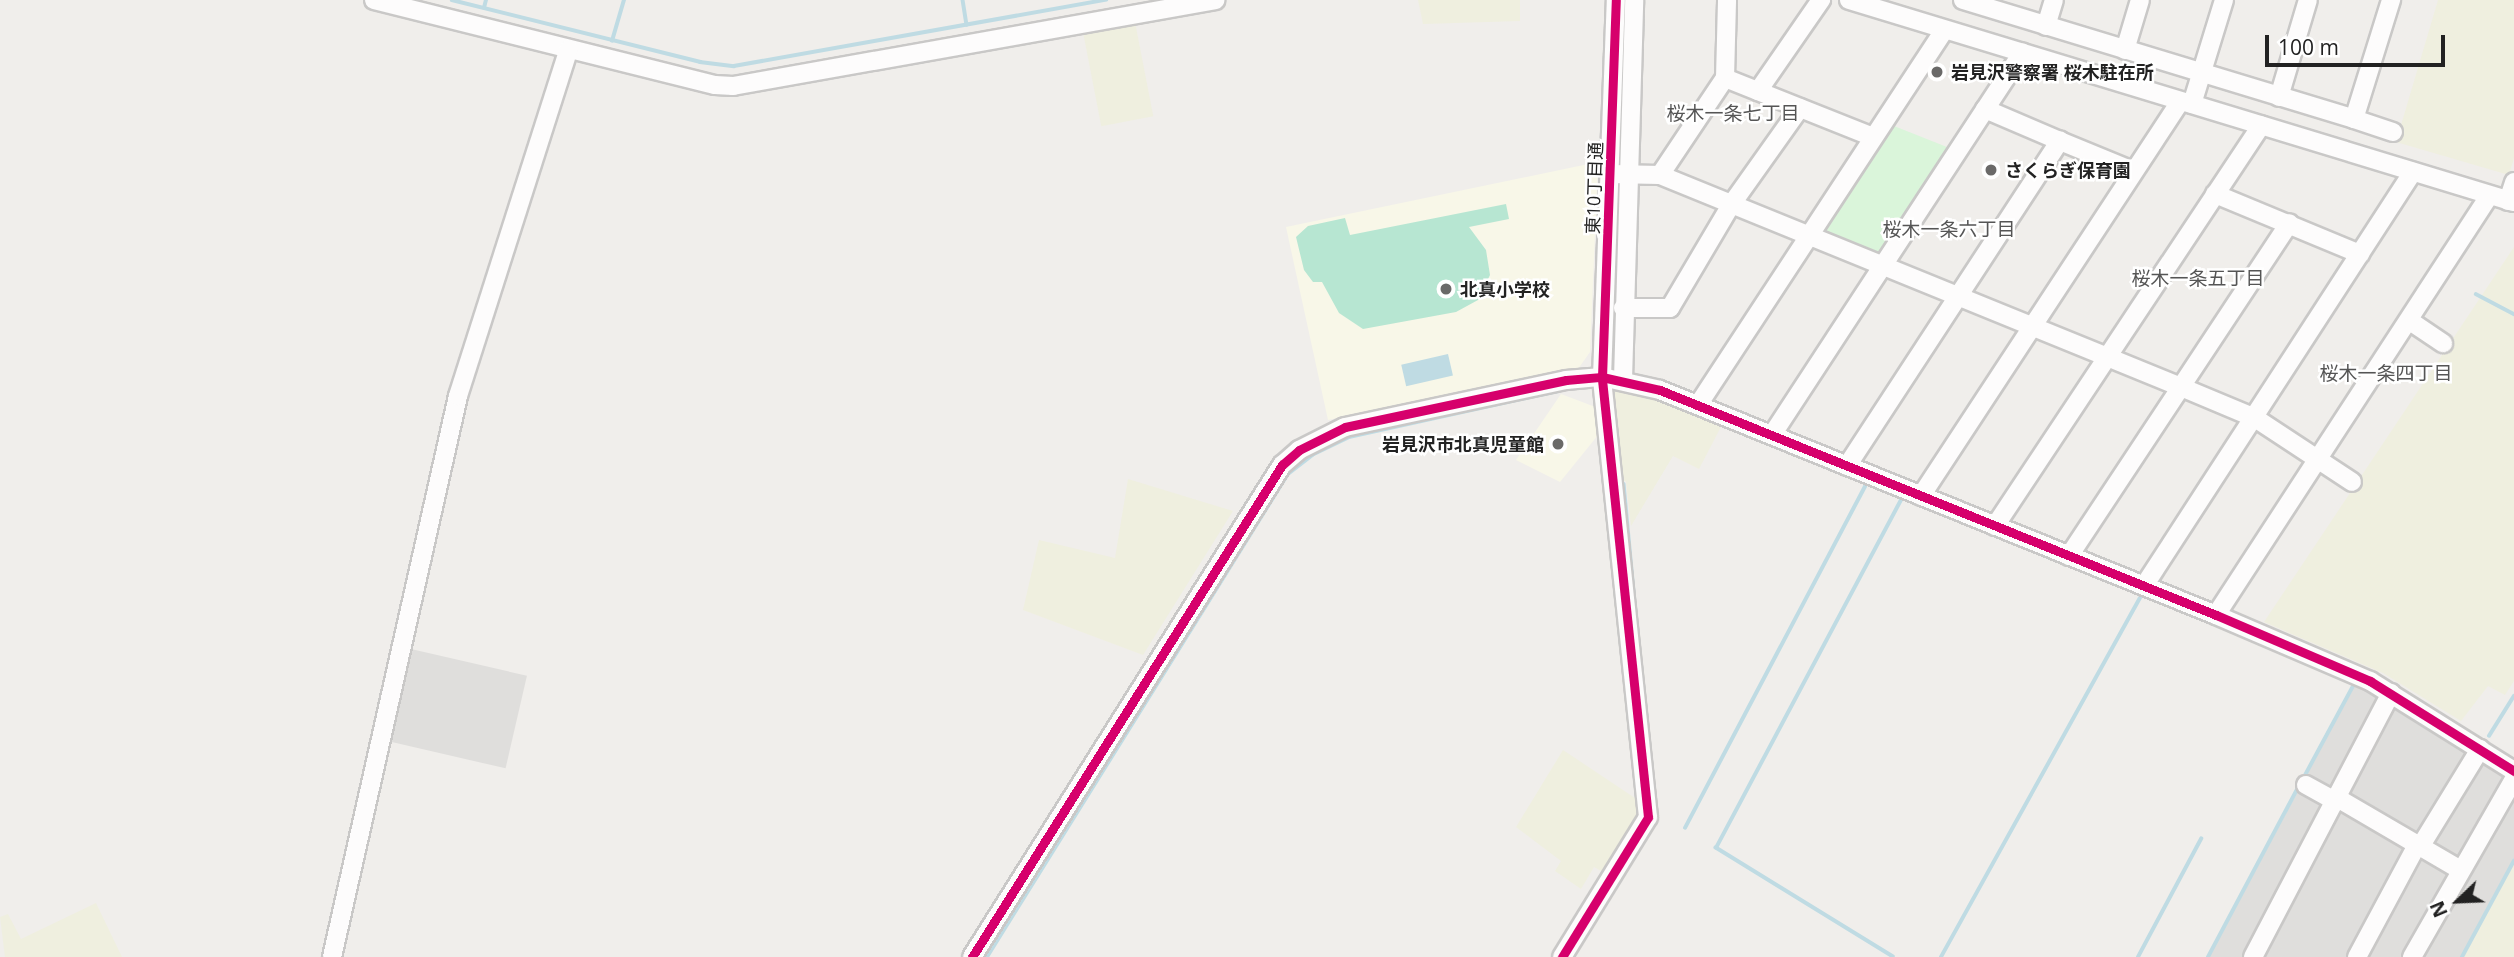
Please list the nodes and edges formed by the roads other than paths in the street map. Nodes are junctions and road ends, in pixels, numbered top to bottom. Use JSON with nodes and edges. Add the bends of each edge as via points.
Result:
{"nodes":[{"id":1,"x":374,"y":0,"type":"edge"},
{"id":2,"x":1215,"y":0,"type":"edge"},
{"id":3,"x":1616,"y":0,"type":"edge"},
{"id":4,"x":1634,"y":0,"type":"edge"},
{"id":5,"x":1727,"y":0,"type":"edge"},
{"id":6,"x":1821,"y":0,"type":"edge"},
{"id":7,"x":1849,"y":0,"type":"edge"},
{"id":8,"x":2054,"y":0,"type":"edge"},
{"id":9,"x":2140,"y":0,"type":"edge"},
{"id":10,"x":2224,"y":0,"type":"edge"},
{"id":11,"x":2308,"y":0,"type":"edge"},
{"id":12,"x":2391,"y":0,"type":"edge"},
{"id":13,"x":1967,"y":1,"type":"edge"},
{"id":14,"x":2046,"y":26,"type":"junction"},
{"id":15,"x":1944,"y":30,"type":"junction"},
{"id":16,"x":569,"y":49,"type":"junction"},
{"id":17,"x":2126,"y":50,"type":"junction"},
{"id":18,"x":2022,"y":53,"type":"junction"},
{"id":19,"x":2201,"y":74,"type":"junction"},
{"id":20,"x":1725,"y":78,"type":"junction"},
{"id":21,"x":1758,"y":91,"type":"junction"},
{"id":22,"x":2279,"y":97,"type":"junction"},
{"id":23,"x":2186,"y":103,"type":"junction"},
{"id":24,"x":1800,"y":107,"type":"junction"},
{"id":25,"x":1985,"y":109,"type":"junction"},
{"id":26,"x":2354,"y":118,"type":"junction"},
{"id":27,"x":2260,"y":125,"type":"junction"},
{"id":28,"x":2393,"y":132,"type":"dead end"},
{"id":29,"x":1873,"y":137,"type":"junction"},
{"id":30,"x":2060,"y":141,"type":"junction"},
{"id":31,"x":2133,"y":171,"type":"junction"},
{"id":32,"x":2413,"y":172,"type":"junction"},
{"id":33,"x":1619,"y":175,"type":"junction"},
{"id":34,"x":1660,"y":175,"type":"junction"},
{"id":35,"x":2514,"y":182,"type":"edge"},
{"id":36,"x":2215,"y":194,"type":"junction"},
{"id":37,"x":2489,"y":196,"type":"junction"},
{"id":38,"x":2511,"y":201,"type":"edge"},
{"id":39,"x":1731,"y":205,"type":"junction"},
{"id":40,"x":2289,"y":223,"type":"junction"},
{"id":41,"x":1808,"y":237,"type":"junction"},
{"id":42,"x":2360,"y":254,"type":"junction"},
{"id":43,"x":1881,"y":267,"type":"junction"},
{"id":44,"x":1957,"y":296,"type":"junction"},
{"id":45,"x":1623,"y":308,"type":"junction"},
{"id":46,"x":2410,"y":321,"type":"junction"},
{"id":47,"x":2030,"y":327,"type":"junction"},
{"id":48,"x":2443,"y":342,"type":"dead end"},
{"id":49,"x":2105,"y":357,"type":"junction"},
{"id":50,"x":1602,"y":377,"type":"junction"},
{"id":51,"x":1623,"y":379,"type":"junction"},
{"id":52,"x":2181,"y":387,"type":"junction"},
{"id":53,"x":1698,"y":405,"type":"junction"},
{"id":54,"x":2255,"y":418,"type":"junction"},
{"id":55,"x":1772,"y":435,"type":"junction"},
{"id":56,"x":2320,"y":460,"type":"junction"},
{"id":57,"x":1847,"y":466,"type":"junction"},
{"id":58,"x":2353,"y":482,"type":"dead end"},
{"id":59,"x":1921,"y":496,"type":"junction"},
{"id":60,"x":1995,"y":526,"type":"junction"},
{"id":61,"x":2069,"y":555,"type":"junction"},
{"id":62,"x":2144,"y":586,"type":"junction"},
{"id":63,"x":2216,"y":615,"type":"junction"},
{"id":64,"x":2391,"y":693,"type":"junction"},
{"id":65,"x":2480,"y":749,"type":"junction"},
{"id":66,"x":2514,"y":771,"type":"edge"},
{"id":67,"x":2514,"y":779,"type":"edge"},
{"id":68,"x":2306,"y":785,"type":"dead end"},
{"id":69,"x":2338,"y":800,"type":"junction"},
{"id":70,"x":2418,"y":846,"type":"junction"},
{"id":71,"x":2459,"y":869,"type":"junction"},
{"id":72,"x":332,"y":957,"type":"edge"},
{"id":73,"x":972,"y":957,"type":"edge"},
{"id":74,"x":1562,"y":957,"type":"edge"},
{"id":75,"x":2253,"y":957,"type":"edge"},
{"id":76,"x":2357,"y":957,"type":"edge"},
{"id":77,"x":2412,"y":957,"type":"edge"}],
"edges":[{"from":1,"to":16,"type":"street"},
{"from":2,"to":16,"type":"street","via":[[733,86]]},
{"from":3,"to":33,"type":"street","name":"東10丁目通"},
{"from":4,"to":33,"type":"street"},
{"from":5,"to":20,"type":"street"},
{"from":6,"to":21,"type":"street"},
{"from":7,"to":15,"type":"street"},
{"from":8,"to":14,"type":"street"},
{"from":9,"to":17,"type":"street"},
{"from":10,"to":19,"type":"street"},
{"from":11,"to":22,"type":"street"},
{"from":12,"to":26,"type":"street"},
{"from":13,"to":14,"type":"street"},
{"from":14,"to":17,"type":"street"},
{"from":15,"to":18,"type":"street"},
{"from":15,"to":29,"type":"street"},
{"from":16,"to":72,"type":"street","via":[[458,396]]},
{"from":17,"to":19,"type":"street"},
{"from":18,"to":23,"type":"street"},
{"from":18,"to":25,"type":"street"},
{"from":19,"to":22,"type":"street"},
{"from":19,"to":23,"type":"street"},
{"from":20,"to":21,"type":"street"},
{"from":20,"to":34,"type":"street"},
{"from":21,"to":24,"type":"street"},
{"from":22,"to":26,"type":"street"},
{"from":23,"to":27,"type":"street"},
{"from":23,"to":31,"type":"street"},
{"from":24,"to":29,"type":"street"},
{"from":24,"to":39,"type":"street"},
{"from":25,"to":30,"type":"street"},
{"from":25,"to":43,"type":"street"},
{"from":26,"to":28,"type":"street"},
{"from":27,"to":32,"type":"street"},
{"from":27,"to":36,"type":"street"},
{"from":29,"to":41,"type":"street"},
{"from":30,"to":31,"type":"street"},
{"from":30,"to":44,"type":"street"},
{"from":31,"to":47,"type":"street"},
{"from":32,"to":37,"type":"street"},
{"from":32,"to":42,"type":"street"},
{"from":33,"to":34,"type":"street"},
{"from":33,"to":45,"type":"street"},
{"from":33,"to":50,"type":"street","name":"東10丁目通"},
{"from":34,"to":39,"type":"street"},
{"from":35,"to":38,"type":"street"},
{"from":36,"to":40,"type":"street"},
{"from":36,"to":49,"type":"street"},
{"from":37,"to":38,"type":"street"},
{"from":37,"to":46,"type":"street"},
{"from":39,"to":41,"type":"street"},
{"from":39,"to":45,"type":"street","via":[[1670,307]]},
{"from":40,"to":42,"type":"street"},
{"from":40,"to":52,"type":"street"},
{"from":41,"to":43,"type":"street"},
{"from":41,"to":53,"type":"street"},
{"from":42,"to":54,"type":"street"},
{"from":43,"to":44,"type":"street"},
{"from":43,"to":55,"type":"street"},
{"from":44,"to":47,"type":"street"},
{"from":44,"to":57,"type":"street"},
{"from":45,"to":51,"type":"street"},
{"from":46,"to":48,"type":"street"},
{"from":46,"to":56,"type":"street"},
{"from":47,"to":49,"type":"street"},
{"from":47,"to":59,"type":"street"},
{"from":49,"to":52,"type":"street"},
{"from":49,"to":60,"type":"street"},
{"from":50,"to":51,"type":"street"},
{"from":50,"to":73,"type":"street","via":[[1527,388],[1345,427],[1299,450],[1282,466]]},
{"from":50,"to":74,"type":"street","name":"東10丁目通","via":[[1648,817]]},
{"from":51,"to":53,"type":"street"},
{"from":52,"to":54,"type":"street"},
{"from":52,"to":61,"type":"street"},
{"from":53,"to":55,"type":"street"},
{"from":54,"to":56,"type":"street"},
{"from":54,"to":62,"type":"street"},
{"from":55,"to":57,"type":"street"},
{"from":56,"to":58,"type":"street"},
{"from":56,"to":63,"type":"street"},
{"from":57,"to":59,"type":"street"},
{"from":59,"to":60,"type":"street"},
{"from":60,"to":61,"type":"street"},
{"from":61,"to":62,"type":"street"},
{"from":62,"to":63,"type":"street"},
{"from":63,"to":64,"type":"street"},
{"from":64,"to":65,"type":"street"},
{"from":64,"to":69,"type":"street"},
{"from":65,"to":66,"type":"street"},
{"from":65,"to":70,"type":"street"},
{"from":67,"to":71,"type":"street"},
{"from":68,"to":69,"type":"street"},
{"from":69,"to":70,"type":"street"},
{"from":69,"to":75,"type":"street"},
{"from":70,"to":71,"type":"street"},
{"from":70,"to":76,"type":"street"},
{"from":71,"to":77,"type":"street"}]}
